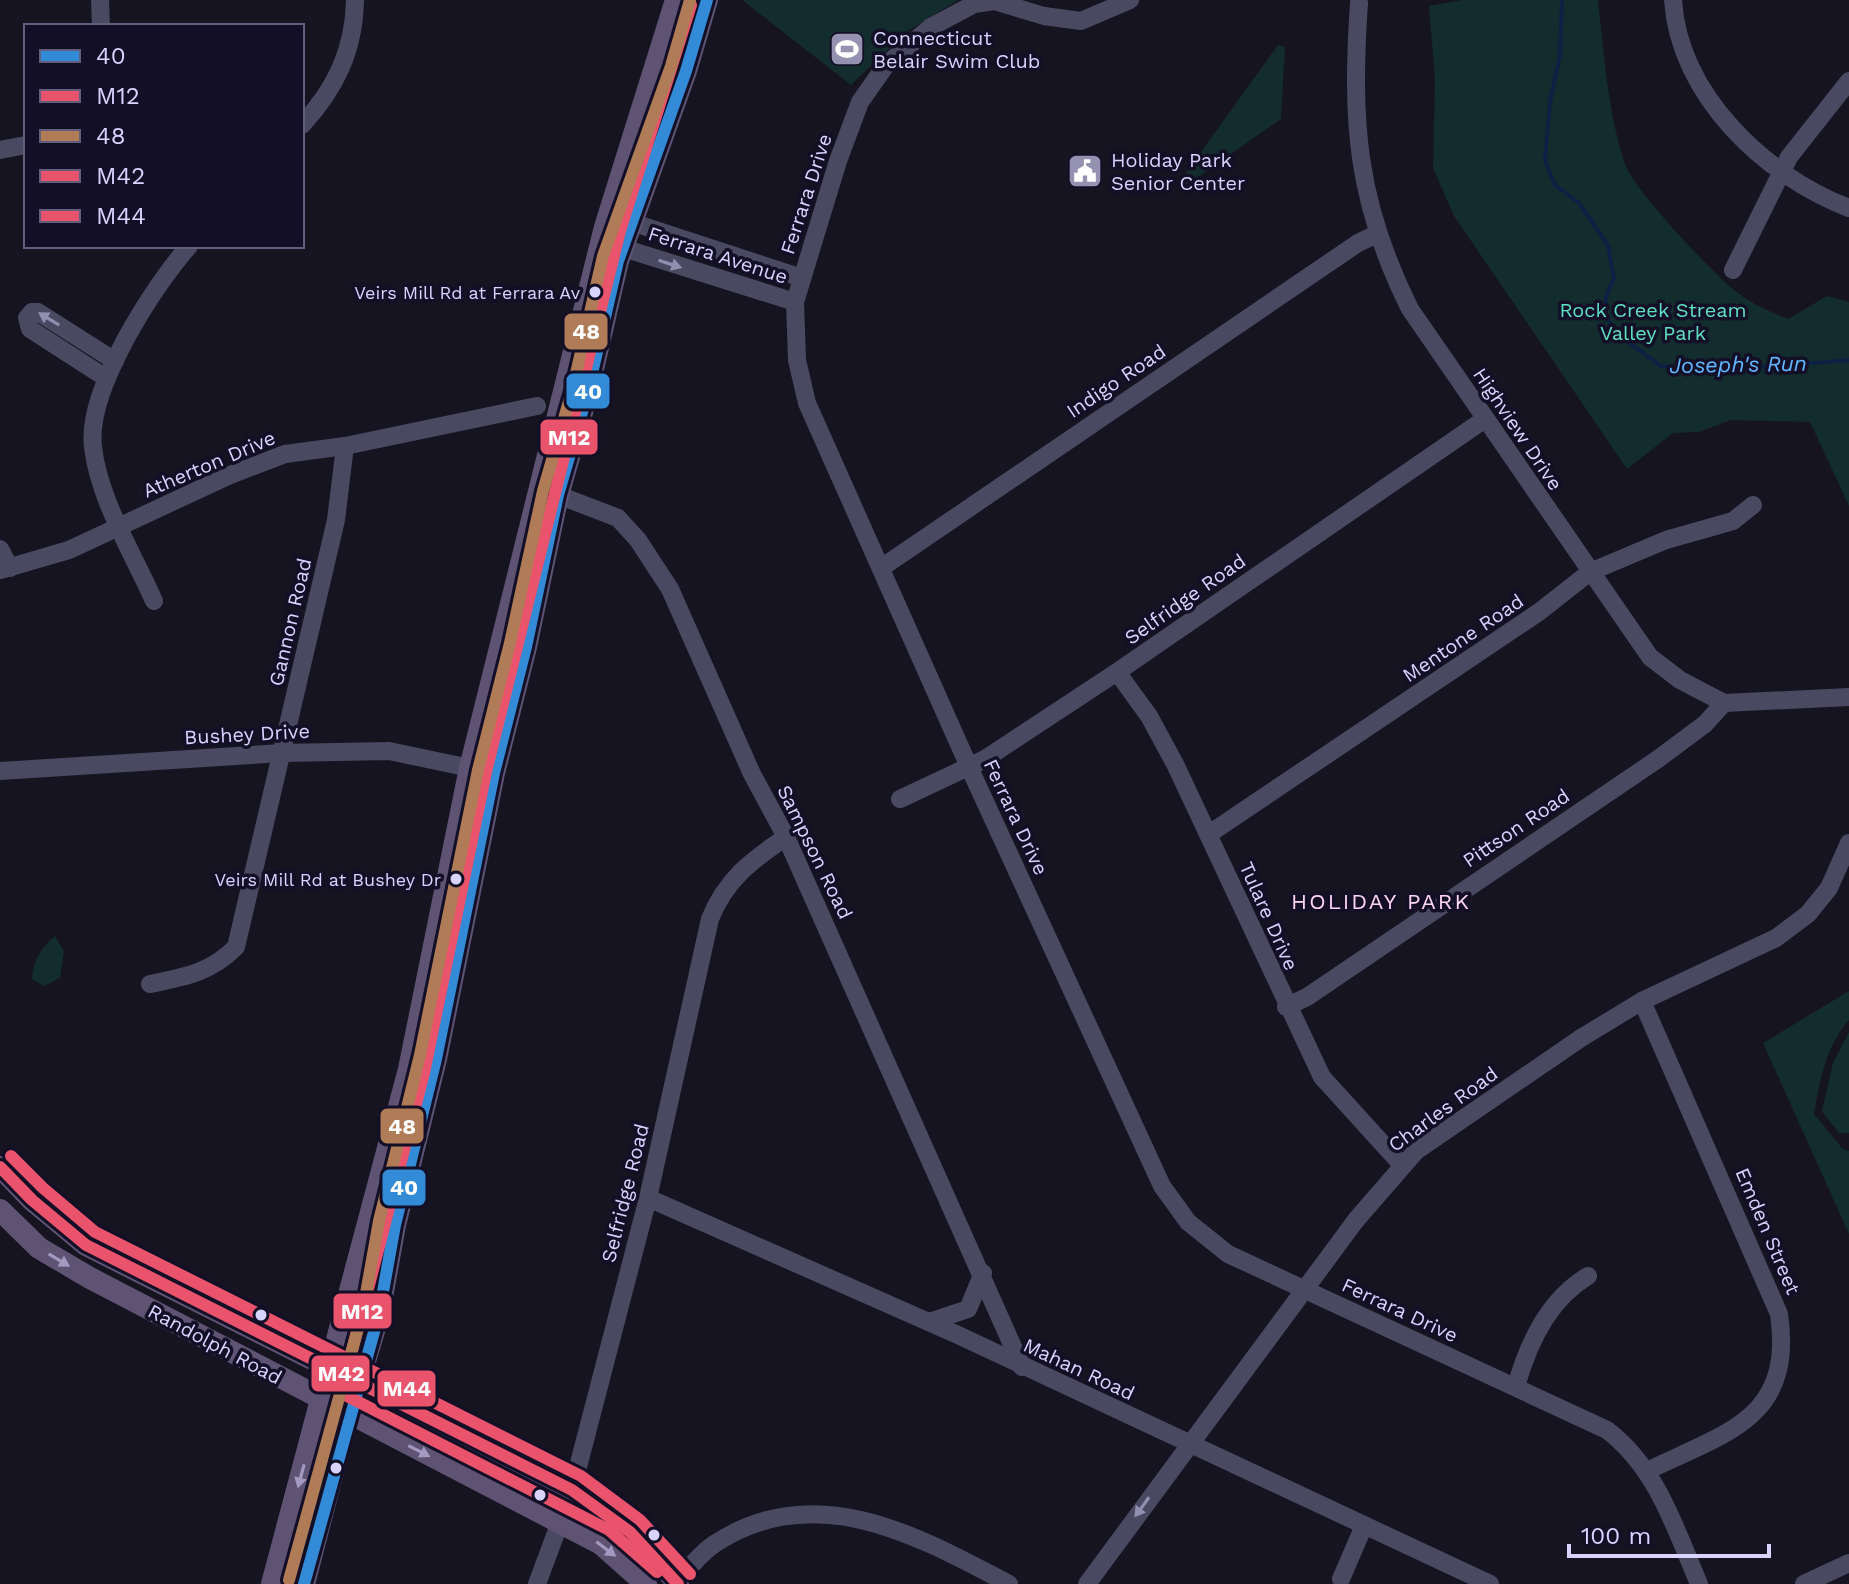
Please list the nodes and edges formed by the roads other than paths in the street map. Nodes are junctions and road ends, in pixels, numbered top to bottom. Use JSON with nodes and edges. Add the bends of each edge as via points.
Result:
{"nodes":[{"id":1,"x":100,"y":0,"type":"edge"},
{"id":2,"x":355,"y":0,"type":"edge"},
{"id":3,"x":676,"y":0,"type":"edge"},
{"id":4,"x":707,"y":0,"type":"edge"},
{"id":5,"x":716,"y":0,"type":"edge"},
{"id":6,"x":1130,"y":0,"type":"edge"},
{"id":7,"x":1673,"y":0,"type":"edge"},
{"id":8,"x":1359,"y":3,"type":"dead end"},
{"id":9,"x":101,"y":24,"type":"edge"},
{"id":10,"x":686,"y":71,"type":"junction"},
{"id":11,"x":1849,"y":81,"type":"edge"},
{"id":12,"x":304,"y":123,"type":"edge"},
{"id":13,"x":24,"y":145,"type":"edge"},
{"id":14,"x":0,"y":150,"type":"edge"},
{"id":15,"x":1780,"y":173,"type":"junction"},
{"id":16,"x":1849,"y":208,"type":"edge"},
{"id":17,"x":631,"y":222,"type":"junction"},
{"id":18,"x":605,"y":227,"type":"junction"},
{"id":19,"x":1377,"y":234,"type":"junction"},
{"id":20,"x":188,"y":248,"type":"edge"},
{"id":21,"x":623,"y":248,"type":"junction"},
{"id":22,"x":1733,"y":270,"type":"dead end"},
{"id":23,"x":802,"y":278,"type":"junction"},
{"id":24,"x":795,"y":302,"type":"junction"},
{"id":25,"x":115,"y":361,"type":"junction"},
{"id":26,"x":106,"y":378,"type":"junction"},
{"id":27,"x":537,"y":406,"type":"dead end"},
{"id":28,"x":1485,"y":419,"type":"junction"},
{"id":29,"x":345,"y":446,"type":"junction"},
{"id":30,"x":558,"y":495,"type":"junction"},
{"id":31,"x":1753,"y":505,"type":"dead end"},
{"id":32,"x":121,"y":526,"type":"junction"},
{"id":33,"x":0,"y":549,"type":"edge"},
{"id":34,"x":881,"y":568,"type":"junction"},
{"id":35,"x":5,"y":569,"type":"edge"},
{"id":36,"x":1590,"y":572,"type":"junction"},
{"id":37,"x":154,"y":601,"type":"dead end"},
{"id":38,"x":1117,"y":672,"type":"junction"},
{"id":39,"x":1849,"y":697,"type":"edge"},
{"id":40,"x":1724,"y":703,"type":"junction"},
{"id":41,"x":282,"y":753,"type":"junction"},
{"id":42,"x":470,"y":768,"type":"junction"},
{"id":43,"x":970,"y":769,"type":"junction"},
{"id":44,"x":0,"y":771,"type":"edge"},
{"id":45,"x":494,"y":773,"type":"junction"},
{"id":46,"x":900,"y":799,"type":"dead end"},
{"id":47,"x":1209,"y":834,"type":"junction"},
{"id":48,"x":786,"y":837,"type":"junction"},
{"id":49,"x":1849,"y":843,"type":"edge"},
{"id":50,"x":150,"y":984,"type":"dead end"},
{"id":51,"x":1642,"y":1001,"type":"junction"},
{"id":52,"x":1286,"y":1007,"type":"junction"},
{"id":53,"x":1401,"y":1164,"type":"junction"},
{"id":54,"x":0,"y":1167,"type":"edge"},
{"id":55,"x":648,"y":1198,"type":"junction"},
{"id":56,"x":0,"y":1210,"type":"edge"},
{"id":57,"x":983,"y":1273,"type":"junction"},
{"id":58,"x":1588,"y":1276,"type":"dead end"},
{"id":59,"x":1307,"y":1290,"type":"junction"},
{"id":60,"x":929,"y":1322,"type":"junction"},
{"id":61,"x":1022,"y":1367,"type":"junction"},
{"id":62,"x":330,"y":1368,"type":"junction"},
{"id":63,"x":360,"y":1384,"type":"junction"},
{"id":64,"x":1516,"y":1387,"type":"junction"},
{"id":65,"x":322,"y":1401,"type":"junction"},
{"id":66,"x":349,"y":1416,"type":"junction"},
{"id":67,"x":1190,"y":1445,"type":"junction"},
{"id":68,"x":1647,"y":1471,"type":"junction"},
{"id":69,"x":572,"y":1490,"type":"junction"},
{"id":70,"x":560,"y":1522,"type":"junction"},
{"id":71,"x":1363,"y":1528,"type":"junction"},
{"id":72,"x":1849,"y":1563,"type":"edge"},
{"id":73,"x":1341,"y":1579,"type":"dead end"},
{"id":74,"x":677,"y":1583,"type":"edge"},
{"id":75,"x":272,"y":1584,"type":"edge"},
{"id":76,"x":304,"y":1584,"type":"edge"},
{"id":77,"x":537,"y":1584,"type":"edge"},
{"id":78,"x":646,"y":1584,"type":"edge"},
{"id":79,"x":1009,"y":1584,"type":"edge"},
{"id":80,"x":1087,"y":1584,"type":"edge"},
{"id":81,"x":1490,"y":1584,"type":"edge"},
{"id":82,"x":1699,"y":1584,"type":"edge"},
{"id":83,"x":1804,"y":1584,"type":"edge"}],
"edges":[{"from":1,"to":9,"type":"street"},
{"from":2,"to":12,"type":"street","via":[[355,29],[345,62]]},
{"from":3,"to":18,"type":"main road"},
{"from":4,"to":10,"type":"main road"},
{"from":5,"to":10,"type":"main road"},
{"from":6,"to":23,"type":"street","name":"Ferrara Drive","via":[[1081,21],[994,1],[974,4],[931,27],[886,65],[860,102]]},
{"from":7,"to":15,"type":"street","via":[[1679,34],[1702,88],[1740,140]]},
{"from":8,"to":19,"type":"street","name":"Highview Drive","via":[[1354,85],[1358,144]]},
{"from":10,"to":17,"type":"main road"},
{"from":11,"to":15,"type":"street"},
{"from":13,"to":14,"type":"street"},
{"from":15,"to":16,"type":"street"},
{"from":15,"to":22,"type":"street"},
{"from":17,"to":18,"type":"street","name":"Ferrara Avenue"},
{"from":17,"to":21,"type":"main road"},
{"from":17,"to":23,"type":"street","name":"Ferrara Avenue"},
{"from":18,"to":21,"type":"street","name":"Ferrara Avenue"},
{"from":18,"to":42,"type":"main road"},
{"from":19,"to":28,"type":"street","name":"Highview Drive","via":[[1410,309]]},
{"from":19,"to":34,"type":"street","name":"Indigo Road"},
{"from":20,"to":25,"type":"street","via":[[140,313]]},
{"from":21,"to":24,"type":"street","name":"Ferrara Avenue","one_way":true},
{"from":21,"to":30,"type":"main road"},
{"from":23,"to":24,"type":"street","name":"Ferrara Drive"},
{"from":24,"to":34,"type":"street","name":"Ferrara Drive","via":[[797,360],[807,403]]},
{"from":25,"to":26,"type":"street"},
{"from":25,"to":26,"type":"street","one_way":true,"via":[[38,312],[27,318],[30,329]]},
{"from":26,"to":32,"type":"street","via":[[92,444],[99,478]]},
{"from":27,"to":29,"type":"street","name":"Atherton Drive"},
{"from":28,"to":36,"type":"street","name":"Highview Drive"},
{"from":28,"to":38,"type":"street","name":"Selfridge Road"},
{"from":29,"to":32,"type":"street","name":"Atherton Drive","via":[[285,454]]},
{"from":29,"to":41,"type":"street","name":"Gannon Road","via":[[336,520]]},
{"from":30,"to":45,"type":"main road"},
{"from":30,"to":48,"type":"street","name":"Sampson Road","via":[[618,518],[638,540],[670,589],[752,774]]},
{"from":31,"to":36,"type":"street","name":"Mentone Road","via":[[1733,521],[1666,540]]},
{"from":32,"to":35,"type":"street","name":"Atherton Drive","via":[[69,550]]},
{"from":32,"to":37,"type":"street"},
{"from":33,"to":35,"type":"street"},
{"from":34,"to":43,"type":"street","name":"Ferrara Drive"},
{"from":36,"to":40,"type":"street","name":"Highview Drive","via":[[1650,657]]},
{"from":36,"to":47,"type":"street","name":"Mentone Road","via":[[1539,612]]},
{"from":38,"to":43,"type":"street","name":"Selfridge Road"},
{"from":38,"to":47,"type":"street","name":"Tulare Drive","via":[[1149,716]]},
{"from":39,"to":40,"type":"street"},
{"from":40,"to":52,"type":"street","name":"Pittson Road","via":[[1658,759]]},
{"from":41,"to":42,"type":"street","name":"Bushey Drive","via":[[389,751]]},
{"from":41,"to":44,"type":"street","name":"Bushey Drive"},
{"from":41,"to":50,"type":"street","name":"Gannon Road","via":[[236,947],[197,975]]},
{"from":42,"to":45,"type":"street","name":"Bushey Drive"},
{"from":42,"to":62,"type":"main road","via":[[409,1069]]},
{"from":43,"to":46,"type":"street","name":"Selfridge Road"},
{"from":43,"to":59,"type":"street","name":"Ferrara Drive","via":[[1162,1186],[1188,1222],[1228,1254]]},
{"from":45,"to":63,"type":"main road","via":[[424,1115]]},
{"from":47,"to":52,"type":"street","name":"Tulare Drive"},
{"from":48,"to":55,"type":"street","name":"Selfridge Road","via":[[744,865],[720,895],[710,919]]},
{"from":48,"to":57,"type":"street","name":"Sampson Road"},
{"from":49,"to":51,"type":"street","name":"Charles Road","via":[[1829,888],[1808,914],[1776,938]]},
{"from":51,"to":53,"type":"street","name":"Charles Road"},
{"from":51,"to":68,"type":"street","name":"Emden Street","via":[[1779,1314],[1784,1349],[1779,1378],[1761,1406],[1739,1425]]},
{"from":52,"to":53,"type":"street","name":"Tulare Drive","via":[[1322,1077]]},
{"from":53,"to":59,"type":"street","name":"Charles Road"},
{"from":54,"to":62,"type":"main road","name":"Randolph Road","via":[[86,1245]]},
{"from":55,"to":60,"type":"street","name":"Mahan Road"},
{"from":55,"to":69,"type":"street","name":"Selfridge Road"},
{"from":56,"to":65,"type":"main road","name":"Randolph Road","one_way":true,"via":[[39,1248]]},
{"from":57,"to":60,"type":"street","via":[[968,1309]]},
{"from":57,"to":61,"type":"street","name":"Sampson Road"},
{"from":58,"to":64,"type":"street","via":[[1552,1305]]},
{"from":59,"to":64,"type":"street","name":"Ferrara Drive"},
{"from":59,"to":67,"type":"street","name":"Charles Road"},
{"from":60,"to":61,"type":"street","name":"Mahan Road"},
{"from":61,"to":67,"type":"street","name":"Mahan Road"},
{"from":62,"to":63,"type":"main road","name":"Randolph Road"},
{"from":62,"to":65,"type":"main road"},
{"from":63,"to":66,"type":"main road"},
{"from":63,"to":69,"type":"main road","name":"Randolph Road"},
{"from":64,"to":68,"type":"street","name":"Ferrara Drive","via":[[1607,1430]]},
{"from":65,"to":66,"type":"main road","name":"Randolph Road"},
{"from":65,"to":75,"type":"main road","one_way":true},
{"from":66,"to":70,"type":"main road","name":"Randolph Road","one_way":true},
{"from":66,"to":76,"type":"main road"},
{"from":67,"to":71,"type":"street","name":"Mahan Road"},
{"from":67,"to":80,"type":"street","name":"Charles Road","one_way":true},
{"from":68,"to":82,"type":"street","name":"Ferrara Drive"},
{"from":69,"to":70,"type":"street","name":"Selfridge Road"},
{"from":69,"to":74,"type":"main road","name":"Randolph Road","via":[[614,1516]]},
{"from":70,"to":77,"type":"street","name":"Selfridge Road"},
{"from":70,"to":78,"type":"main road","name":"Randolph Road","one_way":true,"via":[[601,1544]]},
{"from":71,"to":73,"type":"street"},
{"from":71,"to":81,"type":"street","name":"Mahan Road"},
{"from":72,"to":83,"type":"street"},
{"from":74,"to":79,"type":"street","via":[[713,1545],[732,1534],[778,1518],[836,1515],[892,1526]]}]}
